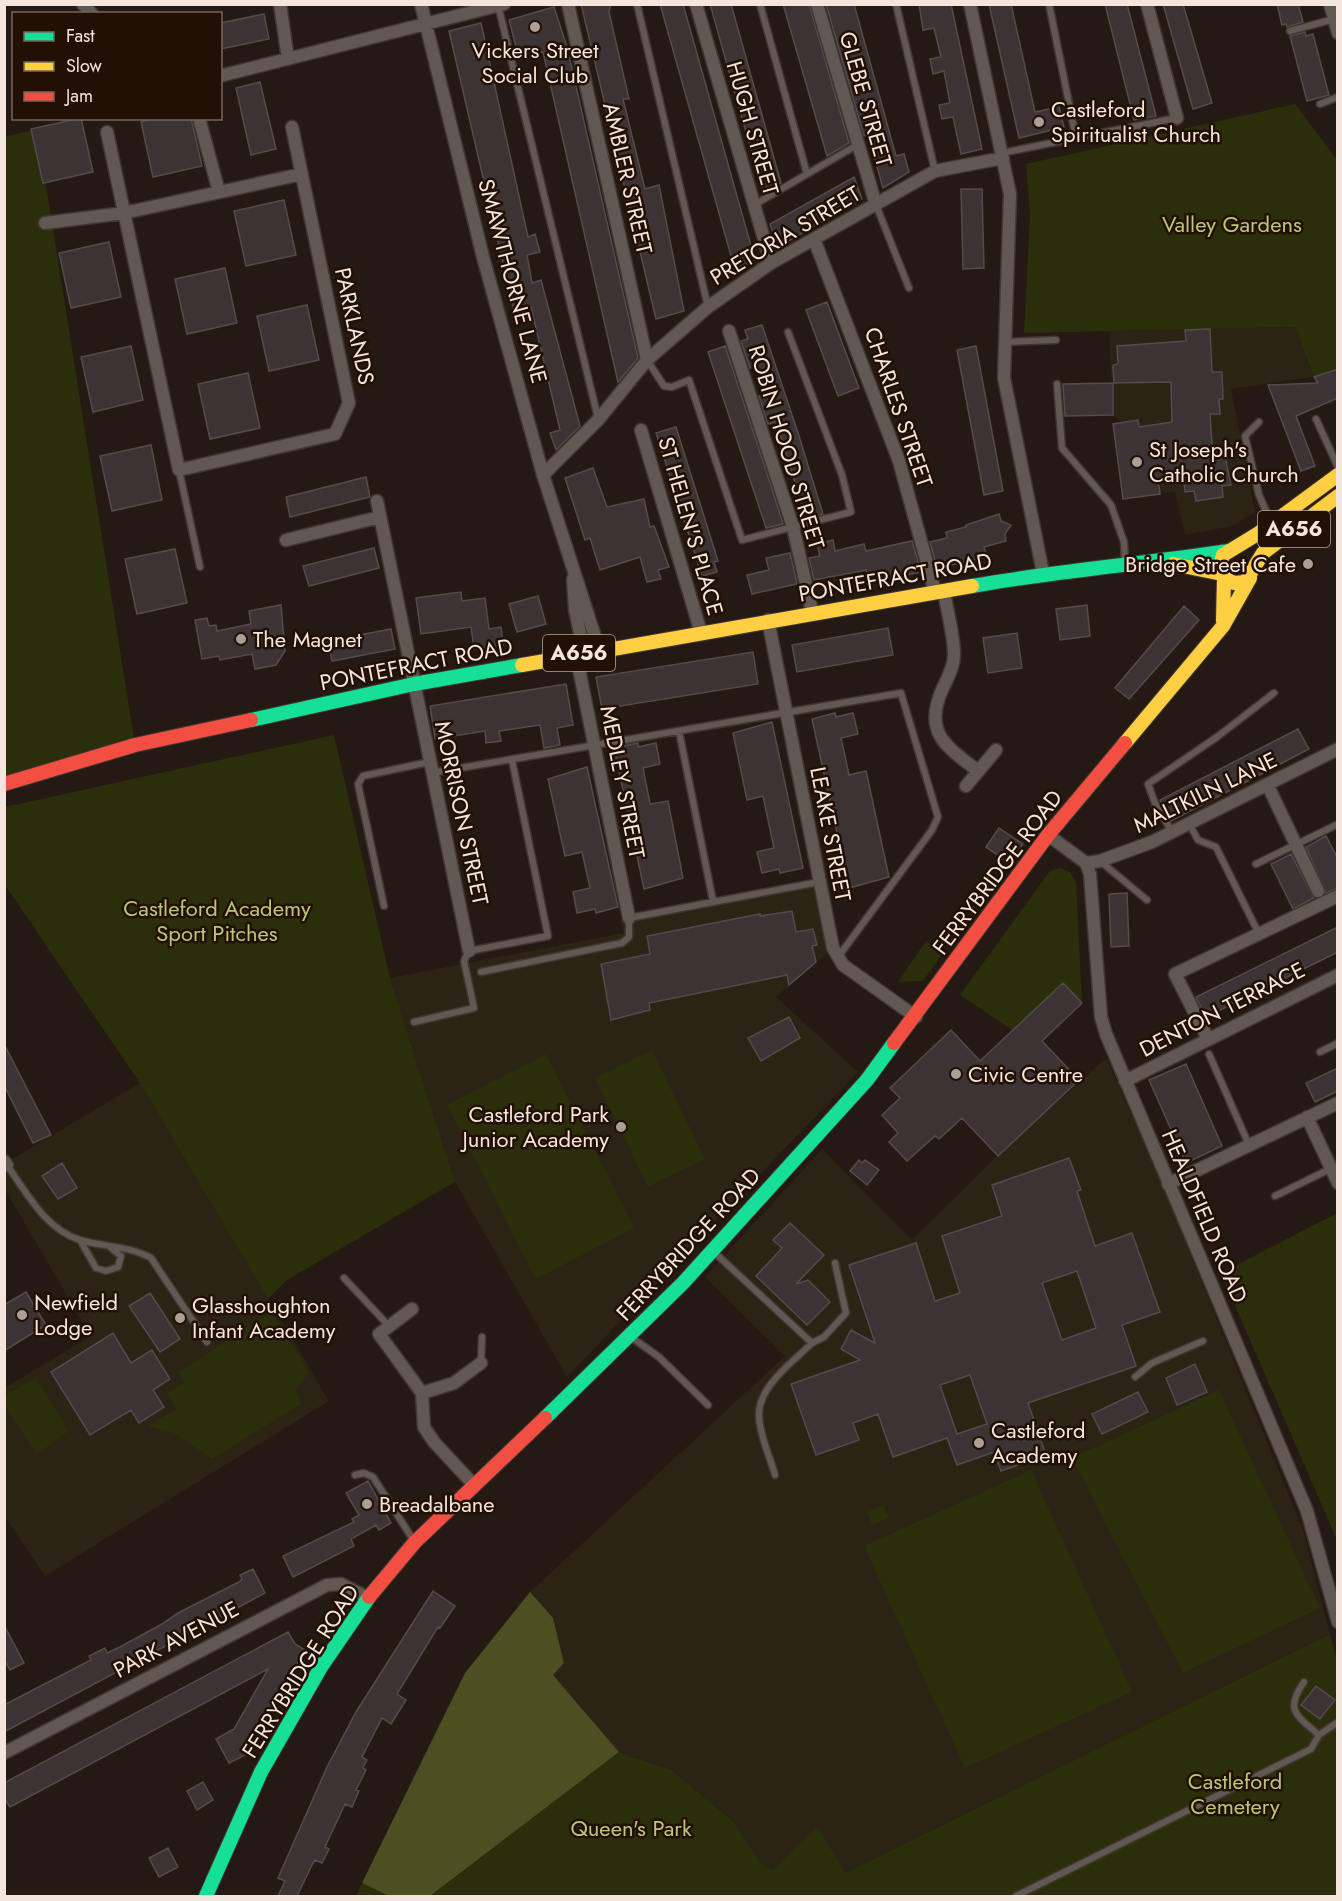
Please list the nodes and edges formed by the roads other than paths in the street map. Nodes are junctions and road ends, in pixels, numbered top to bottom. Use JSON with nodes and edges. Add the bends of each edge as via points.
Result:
{"nodes":[{"id":1,"x":280,"y":4,"type":"edge"},
{"id":2,"x":422,"y":4,"type":"edge"},
{"id":3,"x":568,"y":4,"type":"edge"},
{"id":4,"x":638,"y":4,"type":"edge"},
{"id":5,"x":696,"y":4,"type":"edge"},
{"id":6,"x":760,"y":4,"type":"edge"},
{"id":7,"x":817,"y":4,"type":"edge"},
{"id":8,"x":896,"y":4,"type":"edge"},
{"id":9,"x":970,"y":4,"type":"edge"},
{"id":10,"x":1049,"y":4,"type":"edge"},
{"id":11,"x":1147,"y":4,"type":"edge"},
{"id":12,"x":1330,"y":4,"type":"edge"},
{"id":13,"x":500,"y":5,"type":"edge"},
{"id":14,"x":1334,"y":19,"type":"junction"},
{"id":15,"x":427,"y":25,"type":"junction"},
{"id":16,"x":1290,"y":31,"type":"dead end"},
{"id":17,"x":1338,"y":33,"type":"edge"},
{"id":18,"x":288,"y":59,"type":"junction"},
{"id":19,"x":222,"y":76,"type":"edge"},
{"id":20,"x":1338,"y":97,"type":"edge"},
{"id":21,"x":1320,"y":104,"type":"dead end"},
{"id":22,"x":1177,"y":118,"type":"joint"},
{"id":23,"x":200,"y":120,"type":"edge"},
{"id":24,"x":292,"y":127,"type":"dead end"},
{"id":25,"x":107,"y":132,"type":"dead end"},
{"id":26,"x":1076,"y":138,"type":"junction"},
{"id":27,"x":857,"y":145,"type":"junction"},
{"id":28,"x":1003,"y":156,"type":"junction"},
{"id":29,"x":934,"y":171,"type":"junction"},
{"id":30,"x":302,"y":174,"type":"junction"},
{"id":31,"x":807,"y":174,"type":"junction"},
{"id":32,"x":219,"y":192,"type":"junction"},
{"id":33,"x":753,"y":206,"type":"junction"},
{"id":34,"x":876,"y":206,"type":"junction"},
{"id":35,"x":124,"y":213,"type":"junction"},
{"id":36,"x":45,"y":223,"type":"dead end"},
{"id":37,"x":814,"y":239,"type":"junction"},
{"id":38,"x":771,"y":263,"type":"junction"},
{"id":39,"x":909,"y":288,"type":"dead end"},
{"id":40,"x":708,"y":307,"type":"junction"},
{"id":41,"x":729,"y":330,"type":"dead end"},
{"id":42,"x":788,"y":332,"type":"dead end"},
{"id":43,"x":1056,"y":340,"type":"dead end"},
{"id":44,"x":1006,"y":342,"type":"junction"},
{"id":45,"x":647,"y":360,"type":"junction"},
{"id":46,"x":1057,"y":384,"type":"dead end"},
{"id":47,"x":1316,"y":418,"type":"dead end"},
{"id":48,"x":598,"y":420,"type":"junction"},
{"id":49,"x":1259,"y":422,"type":"dead end"},
{"id":50,"x":640,"y":430,"type":"dead end"},
{"id":51,"x":1338,"y":467,"type":"edge"},
{"id":52,"x":179,"y":470,"type":"junction"},
{"id":53,"x":543,"y":475,"type":"junction"},
{"id":54,"x":1338,"y":475,"type":"edge"},
{"id":55,"x":1338,"y":486,"type":"edge"},
{"id":56,"x":1313,"y":493,"type":"junction"},
{"id":57,"x":1338,"y":496,"type":"edge"},
{"id":58,"x":377,"y":501,"type":"dead end"},
{"id":59,"x":380,"y":517,"type":"junction"},
{"id":60,"x":1271,"y":524,"type":"junction"},
{"id":61,"x":793,"y":527,"type":"junction"},
{"id":62,"x":286,"y":540,"type":"dead end"},
{"id":63,"x":1232,"y":550,"type":"junction"},
{"id":64,"x":1162,"y":561,"type":"junction"},
{"id":65,"x":572,"y":565,"type":"junction"},
{"id":66,"x":1125,"y":565,"type":"junction"},
{"id":67,"x":200,"y":567,"type":"dead end"},
{"id":68,"x":1252,"y":572,"type":"junction"},
{"id":69,"x":1043,"y":573,"type":"junction"},
{"id":70,"x":1223,"y":576,"type":"junction"},
{"id":71,"x":940,"y":592,"type":"junction"},
{"id":72,"x":812,"y":612,"type":"junction"},
{"id":73,"x":768,"y":620,"type":"junction"},
{"id":74,"x":1223,"y":626,"type":"junction"},
{"id":75,"x":701,"y":633,"type":"junction"},
{"id":76,"x":599,"y":650,"type":"junction"},
{"id":77,"x":580,"y":653,"type":"junction"},
{"id":78,"x":414,"y":684,"type":"junction"},
{"id":79,"x":1274,"y":693,"type":"dead end"},
{"id":80,"x":785,"y":713,"type":"junction"},
{"id":81,"x":679,"y":731,"type":"junction"},
{"id":82,"x":595,"y":747,"type":"junction"},
{"id":83,"x":1338,"y":749,"type":"edge"},
{"id":84,"x":996,"y":750,"type":"dead end"},
{"id":85,"x":512,"y":760,"type":"junction"},
{"id":86,"x":430,"y":767,"type":"junction"},
{"id":87,"x":978,"y":771,"type":"junction"},
{"id":88,"x":4,"y":784,"type":"edge"},
{"id":89,"x":966,"y":786,"type":"dead end"},
{"id":90,"x":1268,"y":786,"type":"junction"},
{"id":91,"x":1190,"y":825,"type":"junction"},
{"id":92,"x":1336,"y":825,"type":"dead end"},
{"id":93,"x":1173,"y":832,"type":"junction"},
{"id":94,"x":1048,"y":835,"type":"junction"},
{"id":95,"x":1296,"y":846,"type":"junction"},
{"id":96,"x":1100,"y":861,"type":"junction"},
{"id":97,"x":1086,"y":863,"type":"junction"},
{"id":98,"x":1256,"y":864,"type":"dead end"},
{"id":99,"x":819,"y":882,"type":"junction"},
{"id":100,"x":1318,"y":891,"type":"dead end"},
{"id":101,"x":1338,"y":896,"type":"edge"},
{"id":102,"x":1147,"y":900,"type":"dead end"},
{"id":103,"x":713,"y":901,"type":"junction"},
{"id":104,"x":384,"y":906,"type":"dead end"},
{"id":105,"x":629,"y":918,"type":"junction"},
{"id":106,"x":1259,"y":934,"type":"junction"},
{"id":107,"x":469,"y":951,"type":"junction"},
{"id":108,"x":838,"y":957,"type":"junction"},
{"id":109,"x":481,"y":972,"type":"dead end"},
{"id":110,"x":1338,"y":975,"type":"edge"},
{"id":111,"x":916,"y":1017,"type":"junction"},
{"id":112,"x":414,"y":1022,"type":"dead end"},
{"id":113,"x":1208,"y":1039,"type":"junction"},
{"id":114,"x":1338,"y":1043,"type":"edge"},
{"id":115,"x":1320,"y":1052,"type":"dead end"},
{"id":116,"x":1209,"y":1054,"type":"dead end"},
{"id":117,"x":1125,"y":1081,"type":"junction"},
{"id":118,"x":1338,"y":1102,"type":"edge"},
{"id":119,"x":1307,"y":1117,"type":"junction"},
{"id":120,"x":1249,"y":1145,"type":"junction"},
{"id":121,"x":6,"y":1163,"type":"edge"},
{"id":122,"x":1334,"y":1166,"type":"edge"},
{"id":123,"x":1338,"y":1183,"type":"edge"},
{"id":124,"x":1168,"y":1184,"type":"junction"},
{"id":125,"x":1275,"y":1196,"type":"dead end"},
{"id":126,"x":80,"y":1240,"type":"junction"},
{"id":127,"x":105,"y":1244,"type":"junction"},
{"id":128,"x":712,"y":1250,"type":"junction"},
{"id":129,"x":835,"y":1263,"type":"dead end"},
{"id":130,"x":344,"y":1278,"type":"dead end"},
{"id":131,"x":412,"y":1309,"type":"dead end"},
{"id":132,"x":388,"y":1325,"type":"junction"},
{"id":133,"x":482,"y":1336,"type":"dead end"},
{"id":134,"x":631,"y":1336,"type":"junction"},
{"id":135,"x":1203,"y":1341,"type":"dead end"},
{"id":136,"x":207,"y":1342,"type":"dead end"},
{"id":137,"x":812,"y":1343,"type":"junction"},
{"id":138,"x":481,"y":1363,"type":"joint"},
{"id":139,"x":1135,"y":1377,"type":"dead end"},
{"id":140,"x":422,"y":1393,"type":"junction"},
{"id":141,"x":708,"y":1406,"type":"dead end"},
{"id":142,"x":355,"y":1475,"type":"dead end"},
{"id":143,"x":775,"y":1476,"type":"dead end"},
{"id":144,"x":473,"y":1484,"type":"junction"},
{"id":145,"x":415,"y":1542,"type":"junction"},
{"id":146,"x":368,"y":1598,"type":"junction"},
{"id":147,"x":1338,"y":1622,"type":"edge"},
{"id":148,"x":1304,"y":1682,"type":"dead end"},
{"id":149,"x":1338,"y":1722,"type":"edge"},
{"id":150,"x":1319,"y":1735,"type":"junction"},
{"id":151,"x":4,"y":1753,"type":"edge"},
{"id":152,"x":206,"y":1896,"type":"edge"},
{"id":153,"x":1016,"y":1896,"type":"edge"}],
"edges":[{"from":1,"to":18,"type":"street"},
{"from":2,"to":15,"type":"street","name":"SMAWTHORNE LANE"},
{"from":3,"to":45,"type":"street","name":"AMBLER STREET"},
{"from":4,"to":40,"type":"lane"},
{"from":5,"to":33,"type":"street","name":"HUGH STREET"},
{"from":6,"to":31,"type":"lane"},
{"from":7,"to":27,"type":"street","name":"GLEBE STREET"},
{"from":8,"to":29,"type":"lane"},
{"from":9,"to":28,"type":"street"},
{"from":10,"to":26,"type":"lane"},
{"from":11,"to":22,"type":"street"},
{"from":12,"to":14,"type":"street"},
{"from":13,"to":15,"type":"street"},
{"from":13,"to":48,"type":"lane"},
{"from":14,"to":16,"type":"lane"},
{"from":14,"to":17,"type":"street"},
{"from":15,"to":18,"type":"street"},
{"from":15,"to":53,"type":"street","name":"SMAWTHORNE LANE","via":[[483,257]]},
{"from":18,"to":19,"type":"street"},
{"from":20,"to":21,"type":"lane"},
{"from":22,"to":26,"type":"lane"},
{"from":23,"to":32,"type":"street"},
{"from":24,"to":30,"type":"street","name":"PARKLANDS"},
{"from":25,"to":35,"type":"street"},
{"from":26,"to":28,"type":"lane"},
{"from":27,"to":31,"type":"lane"},
{"from":27,"to":34,"type":"street","name":"GLEBE STREET"},
{"from":28,"to":29,"type":"street","name":"PRETORIA STREET"},
{"from":28,"to":44,"type":"street","via":[[1010,194]]},
{"from":29,"to":34,"type":"street","name":"PRETORIA STREET"},
{"from":30,"to":32,"type":"street"},
{"from":30,"to":52,"type":"street","name":"PARKLANDS","via":[[349,403],[334,434]]},
{"from":31,"to":33,"type":"lane"},
{"from":32,"to":35,"type":"street"},
{"from":33,"to":38,"type":"street","name":"HUGH STREET"},
{"from":34,"to":37,"type":"street","name":"PRETORIA STREET"},
{"from":34,"to":39,"type":"lane"},
{"from":35,"to":36,"type":"street"},
{"from":35,"to":52,"type":"street"},
{"from":37,"to":38,"type":"street","name":"PRETORIA STREET"},
{"from":37,"to":71,"type":"street","name":"CHARLES STREET","via":[[899,461]]},
{"from":38,"to":40,"type":"street","name":"PRETORIA STREET"},
{"from":40,"to":45,"type":"street","name":"PRETORIA STREET"},
{"from":41,"to":61,"type":"street","name":"ROBIN HOOD STREET"},
{"from":42,"to":61,"type":"lane","via":[[842,475],[851,512]]},
{"from":43,"to":44,"type":"lane"},
{"from":44,"to":69,"type":"street","via":[[1004,378]]},
{"from":45,"to":48,"type":"street","name":"PRETORIA STREET"},
{"from":45,"to":61,"type":"lane","via":[[664,386],[689,380],[742,540]]},
{"from":46,"to":66,"type":"lane","via":[[1062,448],[1110,505],[1124,542]]},
{"from":47,"to":51,"type":"lane"},
{"from":48,"to":53,"type":"street","name":"PRETORIA STREET"},
{"from":49,"to":60,"type":"lane","via":[[1245,436],[1259,495]]},
{"from":50,"to":75,"type":"street","name":"ST HELEN'S PLACE"},
{"from":52,"to":67,"type":"lane"},
{"from":53,"to":65,"type":"street","name":"SMAWTHORNE LANE"},
{"from":54,"to":56,"type":"street","number":"A656"},
{"from":55,"to":57,"type":"street"},
{"from":56,"to":57,"type":"street","via":[[1329,490]]},
{"from":56,"to":60,"type":"street","number":"A656"},
{"from":57,"to":68,"type":"street","number":"A656","via":[[1263,553]]},
{"from":58,"to":59,"type":"street","name":"MORRISON STREET"},
{"from":59,"to":62,"type":"street"},
{"from":59,"to":78,"type":"street","name":"MORRISON STREET"},
{"from":60,"to":63,"type":"street","number":"A656"},
{"from":61,"to":72,"type":"street","name":"ROBIN HOOD STREET"},
{"from":63,"to":64,"type":"street","name":"PONTEFRACT ROAD","number":"A656"},
{"from":63,"to":68,"type":"street","number":"A656","via":[[1251,555]]},
{"from":63,"to":70,"type":"street","number":"A656","via":[[1221,560]]},
{"from":64,"to":66,"type":"street","name":"PONTEFRACT ROAD","number":"A656"},
{"from":64,"to":70,"type":"street","name":"PONTEFRACT ROAD","number":"A656"},
{"from":65,"to":76,"type":"street","name":"SMAWTHORNE LANE"},
{"from":65,"to":77,"type":"street","name":"SMAWTHORNE LANE"},
{"from":66,"to":69,"type":"street","name":"PONTEFRACT ROAD","number":"A656"},
{"from":68,"to":70,"type":"street","number":"A656","via":[[1242,583]]},
{"from":68,"to":74,"type":"street","name":"FERRYBRIDGE ROAD"},
{"from":69,"to":71,"type":"street","name":"PONTEFRACT ROAD","number":"A656"},
{"from":70,"to":74,"type":"street"},
{"from":71,"to":72,"type":"street","name":"PONTEFRACT ROAD","number":"A656"},
{"from":71,"to":87,"type":"street","name":"CHARLES STREET","via":[[954,656],[934,711],[935,726],[950,749]]},
{"from":72,"to":73,"type":"street","name":"PONTEFRACT ROAD","number":"A656"},
{"from":73,"to":75,"type":"street","name":"PONTEFRACT ROAD","number":"A656"},
{"from":73,"to":80,"type":"street","name":"LEAKE STREET"},
{"from":74,"to":94,"type":"street","name":"FERRYBRIDGE ROAD"},
{"from":75,"to":76,"type":"street","name":"PONTEFRACT ROAD","number":"A656"},
{"from":76,"to":77,"type":"street","name":"PONTEFRACT ROAD","number":"A656"},
{"from":77,"to":78,"type":"street","name":"PONTEFRACT ROAD","number":"A656"},
{"from":77,"to":82,"type":"street","name":"MEDLEY STREET"},
{"from":78,"to":86,"type":"street","name":"MORRISON STREET"},
{"from":78,"to":88,"type":"street","name":"PONTEFRACT ROAD","number":"A656","via":[[135,745]]},
{"from":79,"to":93,"type":"lane","via":[[1217,738],[1148,784]]},
{"from":80,"to":81,"type":"lane"},
{"from":80,"to":99,"type":"street","name":"LEAKE STREET"},
{"from":80,"to":108,"type":"lane","via":[[901,693],[938,817]]},
{"from":81,"to":82,"type":"lane"},
{"from":81,"to":103,"type":"lane"},
{"from":82,"to":85,"type":"lane"},
{"from":82,"to":105,"type":"street","name":"MEDLEY STREET"},
{"from":83,"to":90,"type":"street","name":"MALTKILN LANE"},
{"from":84,"to":87,"type":"street"},
{"from":85,"to":86,"type":"lane"},
{"from":85,"to":107,"type":"lane","via":[[548,936]]},
{"from":86,"to":104,"type":"lane","via":[[363,776],[358,784]]},
{"from":86,"to":107,"type":"street","name":"MORRISON STREET"},
{"from":87,"to":89,"type":"street"},
{"from":90,"to":91,"type":"street","name":"MALTKILN LANE"},
{"from":90,"to":95,"type":"street"},
{"from":91,"to":93,"type":"street","name":"MALTKILN LANE"},
{"from":91,"to":106,"type":"lane","via":[[1198,840],[1216,848]]},
{"from":92,"to":95,"type":"lane"},
{"from":93,"to":96,"type":"street","name":"MALTKILN LANE"},
{"from":94,"to":97,"type":"street"},
{"from":94,"to":111,"type":"street","name":"FERRYBRIDGE ROAD"},
{"from":95,"to":98,"type":"lane"},
{"from":95,"to":100,"type":"street"},
{"from":96,"to":97,"type":"street","name":"MALTKILN LANE"},
{"from":96,"to":102,"type":"lane"},
{"from":97,"to":117,"type":"street","name":"HEALDFIELD ROAD","via":[[1101,1017]]},
{"from":99,"to":103,"type":"lane"},
{"from":99,"to":108,"type":"street","name":"LEAKE STREET"},
{"from":101,"to":106,"type":"street"},
{"from":103,"to":105,"type":"lane"},
{"from":105,"to":109,"type":"lane","via":[[629,937],[622,944]]},
{"from":106,"to":113,"type":"street","via":[[1175,974]]},
{"from":107,"to":112,"type":"lane","via":[[464,961],[474,1008]]},
{"from":108,"to":111,"type":"street","via":[[843,965]]},
{"from":110,"to":113,"type":"street","name":"DENTON TERRACE"},
{"from":111,"to":128,"type":"street","name":"FERRYBRIDGE ROAD","via":[[867,1080]]},
{"from":113,"to":117,"type":"street","name":"DENTON TERRACE"},
{"from":114,"to":115,"type":"lane"},
{"from":116,"to":120,"type":"lane"},
{"from":117,"to":124,"type":"street","name":"HEALDFIELD ROAD"},
{"from":118,"to":119,"type":"street"},
{"from":119,"to":120,"type":"street"},
{"from":119,"to":122,"type":"street"},
{"from":120,"to":124,"type":"street"},
{"from":121,"to":126,"type":"lane","via":[[50,1223]]},
{"from":122,"to":123,"type":"street"},
{"from":122,"to":125,"type":"lane"},
{"from":124,"to":147,"type":"street","name":"HEALDFIELD ROAD","via":[[1307,1511]]},
{"from":126,"to":127,"type":"lane"},
{"from":126,"to":127,"type":"lane","via":[[96,1268],[106,1271],[118,1267],[121,1256]]},
{"from":127,"to":136,"type":"lane","via":[[137,1250],[151,1258]]},
{"from":128,"to":134,"type":"street","name":"FERRYBRIDGE ROAD"},
{"from":128,"to":137,"type":"lane"},
{"from":129,"to":137,"type":"lane","via":[[846,1313],[824,1337]]},
{"from":130,"to":132,"type":"lane"},
{"from":131,"to":132,"type":"street"},
{"from":132,"to":140,"type":"street","via":[[379,1334]]},
{"from":133,"to":138,"type":"lane"},
{"from":134,"to":141,"type":"lane","via":[[659,1357]]},
{"from":134,"to":144,"type":"street","name":"FERRYBRIDGE ROAD"},
{"from":135,"to":139,"type":"lane","via":[[1152,1363]]},
{"from":137,"to":143,"type":"lane","via":[[779,1376],[760,1403],[759,1417]]},
{"from":138,"to":140,"type":"street","via":[[454,1383]]},
{"from":140,"to":144,"type":"street","via":[[424,1427]]},
{"from":142,"to":145,"type":"lane","via":[[373,1477]]},
{"from":144,"to":145,"type":"street","name":"FERRYBRIDGE ROAD"},
{"from":145,"to":146,"type":"street","name":"FERRYBRIDGE ROAD"},
{"from":146,"to":151,"type":"street","name":"PARK AVENUE","via":[[341,1584],[327,1585]]},
{"from":146,"to":152,"type":"street","name":"FERRYBRIDGE ROAD","via":[[321,1668],[261,1772]]},
{"from":148,"to":150,"type":"lane","via":[[1293,1703],[1295,1714]]},
{"from":149,"to":150,"type":"lane"},
{"from":150,"to":153,"type":"lane","via":[[1311,1749]]}]}
